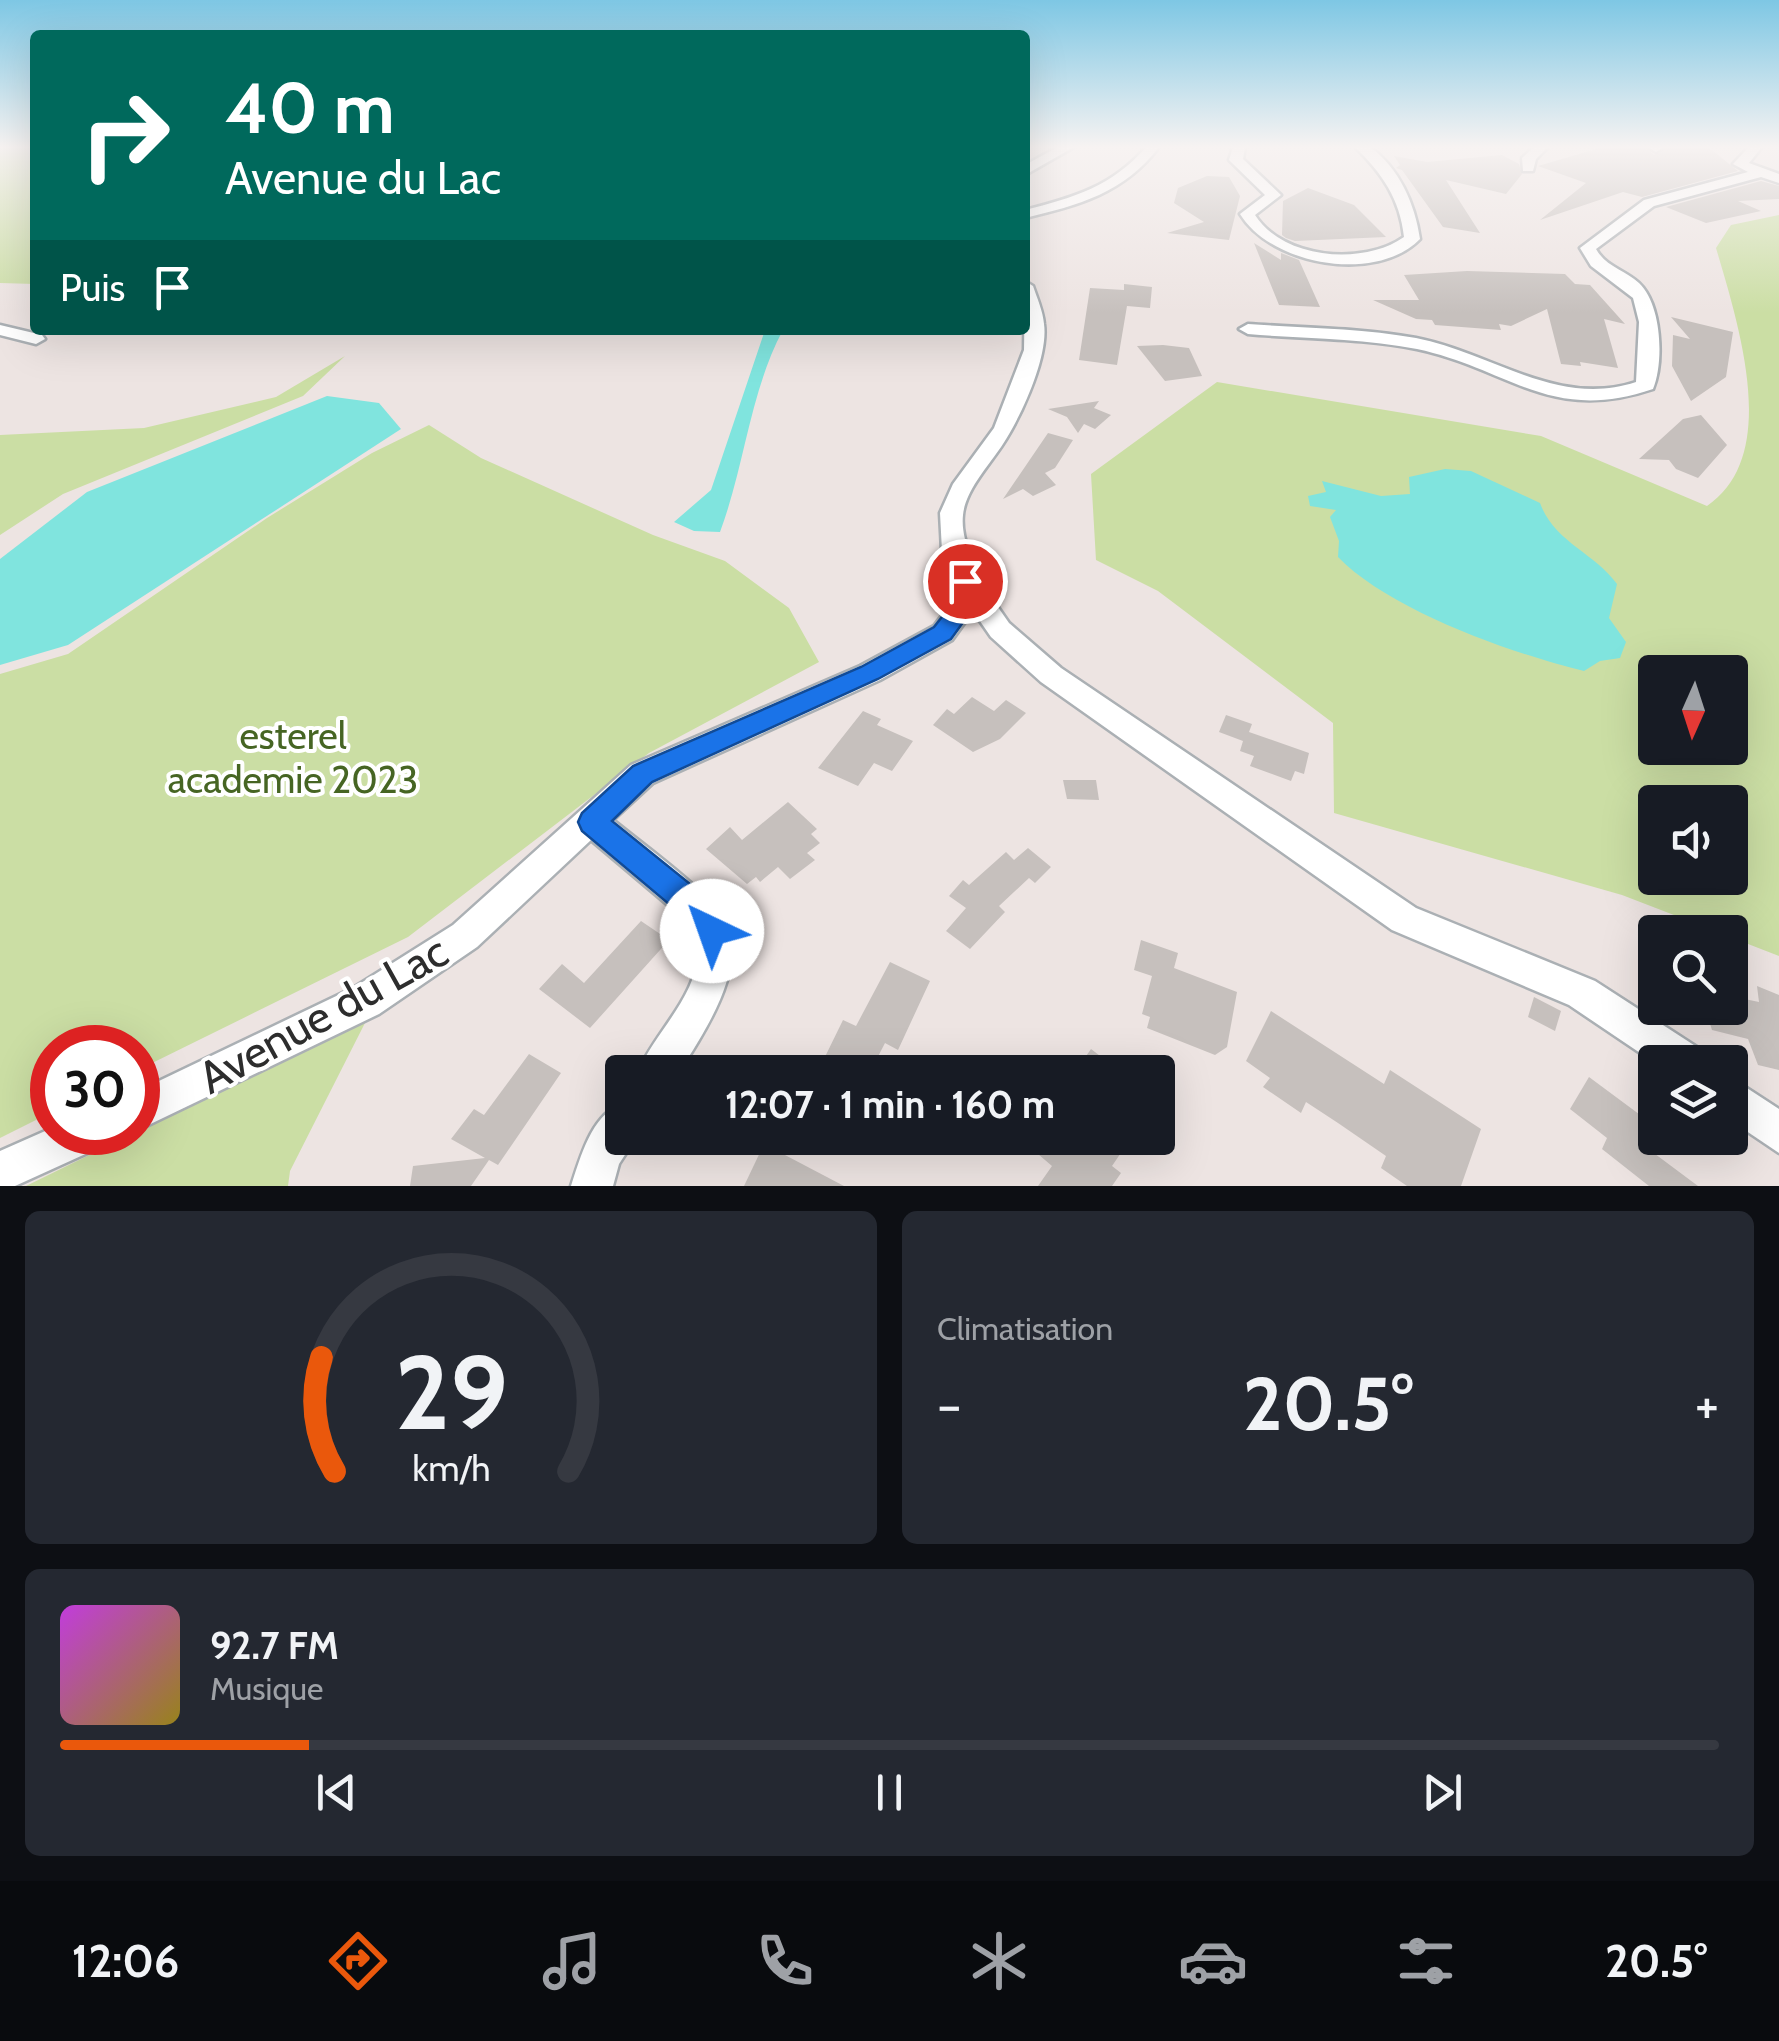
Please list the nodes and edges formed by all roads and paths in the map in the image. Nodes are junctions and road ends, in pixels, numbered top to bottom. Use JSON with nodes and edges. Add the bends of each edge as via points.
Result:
{"nodes":[{"id":1,"x":1062,"y":202,"type":"edge"},
{"id":2,"x":1263,"y":202,"type":"edge"},
{"id":3,"x":1401,"y":202,"type":"edge"},
{"id":4,"x":1655,"y":202,"type":"edge"},
{"id":5,"x":1030,"y":212,"type":"edge"},
{"id":6,"x":1030,"y":304,"type":"edge"},
{"id":7,"x":1248,"y":329,"type":"dead end"},
{"id":8,"x":0,"y":330,"type":"edge"},
{"id":9,"x":36,"y":339,"type":"dead end"},
{"id":10,"x":949,"y":610,"type":"junction"},
{"id":11,"x":1000,"y":630,"type":"junction"},
{"id":12,"x":592,"y":822,"type":"junction"},
{"id":13,"x":1660,"y":1045,"type":"edge"},
{"id":14,"x":669,"y":1055,"type":"edge"},
{"id":15,"x":160,"y":1100,"type":"edge"},
{"id":16,"x":1748,"y":1110,"type":"edge"},
{"id":17,"x":1779,"y":1134,"type":"edge"},
{"id":18,"x":605,"y":1149,"type":"edge"},
{"id":19,"x":38,"y":1155,"type":"edge"},
{"id":20,"x":0,"y":1172,"type":"edge"},
{"id":21,"x":592,"y":1186,"type":"edge"}],
"edges":[{"from":1,"to":5,"type":"street"},
{"from":2,"to":3,"type":"street","via":[[1246,214],[1262,237],[1311,255],[1350,258],[1404,248],[1412,239],[1411,224]]},
{"from":4,"to":7,"type":"street","via":[[1635,209],[1588,248],[1643,300],[1646,385],[1626,395],[1557,394],[1416,344]]},
{"from":6,"to":10,"type":"street","via":[[1034,350],[1004,429],[952,512],[954,550],[965,581]]},
{"from":8,"to":9,"type":"street"},
{"from":10,"to":11,"type":"street"},
{"from":10,"to":11,"type":"street","via":[[984,606]]},
{"from":10,"to":12,"type":"street","name":"Avenue du Lac","via":[[870,673],[642,774]]},
{"from":11,"to":13,"type":"street","via":[[1051,676],[1404,920],[1582,993]]},
{"from":12,"to":14,"type":"street","via":[[699,910],[712,931],[714,962],[702,1006]]},
{"from":12,"to":15,"type":"street","name":"Avenue du Lac","via":[[465,936],[366,1001]]},
{"from":16,"to":17,"type":"street"},
{"from":18,"to":21,"type":"street"},
{"from":19,"to":20,"type":"street"}]}
